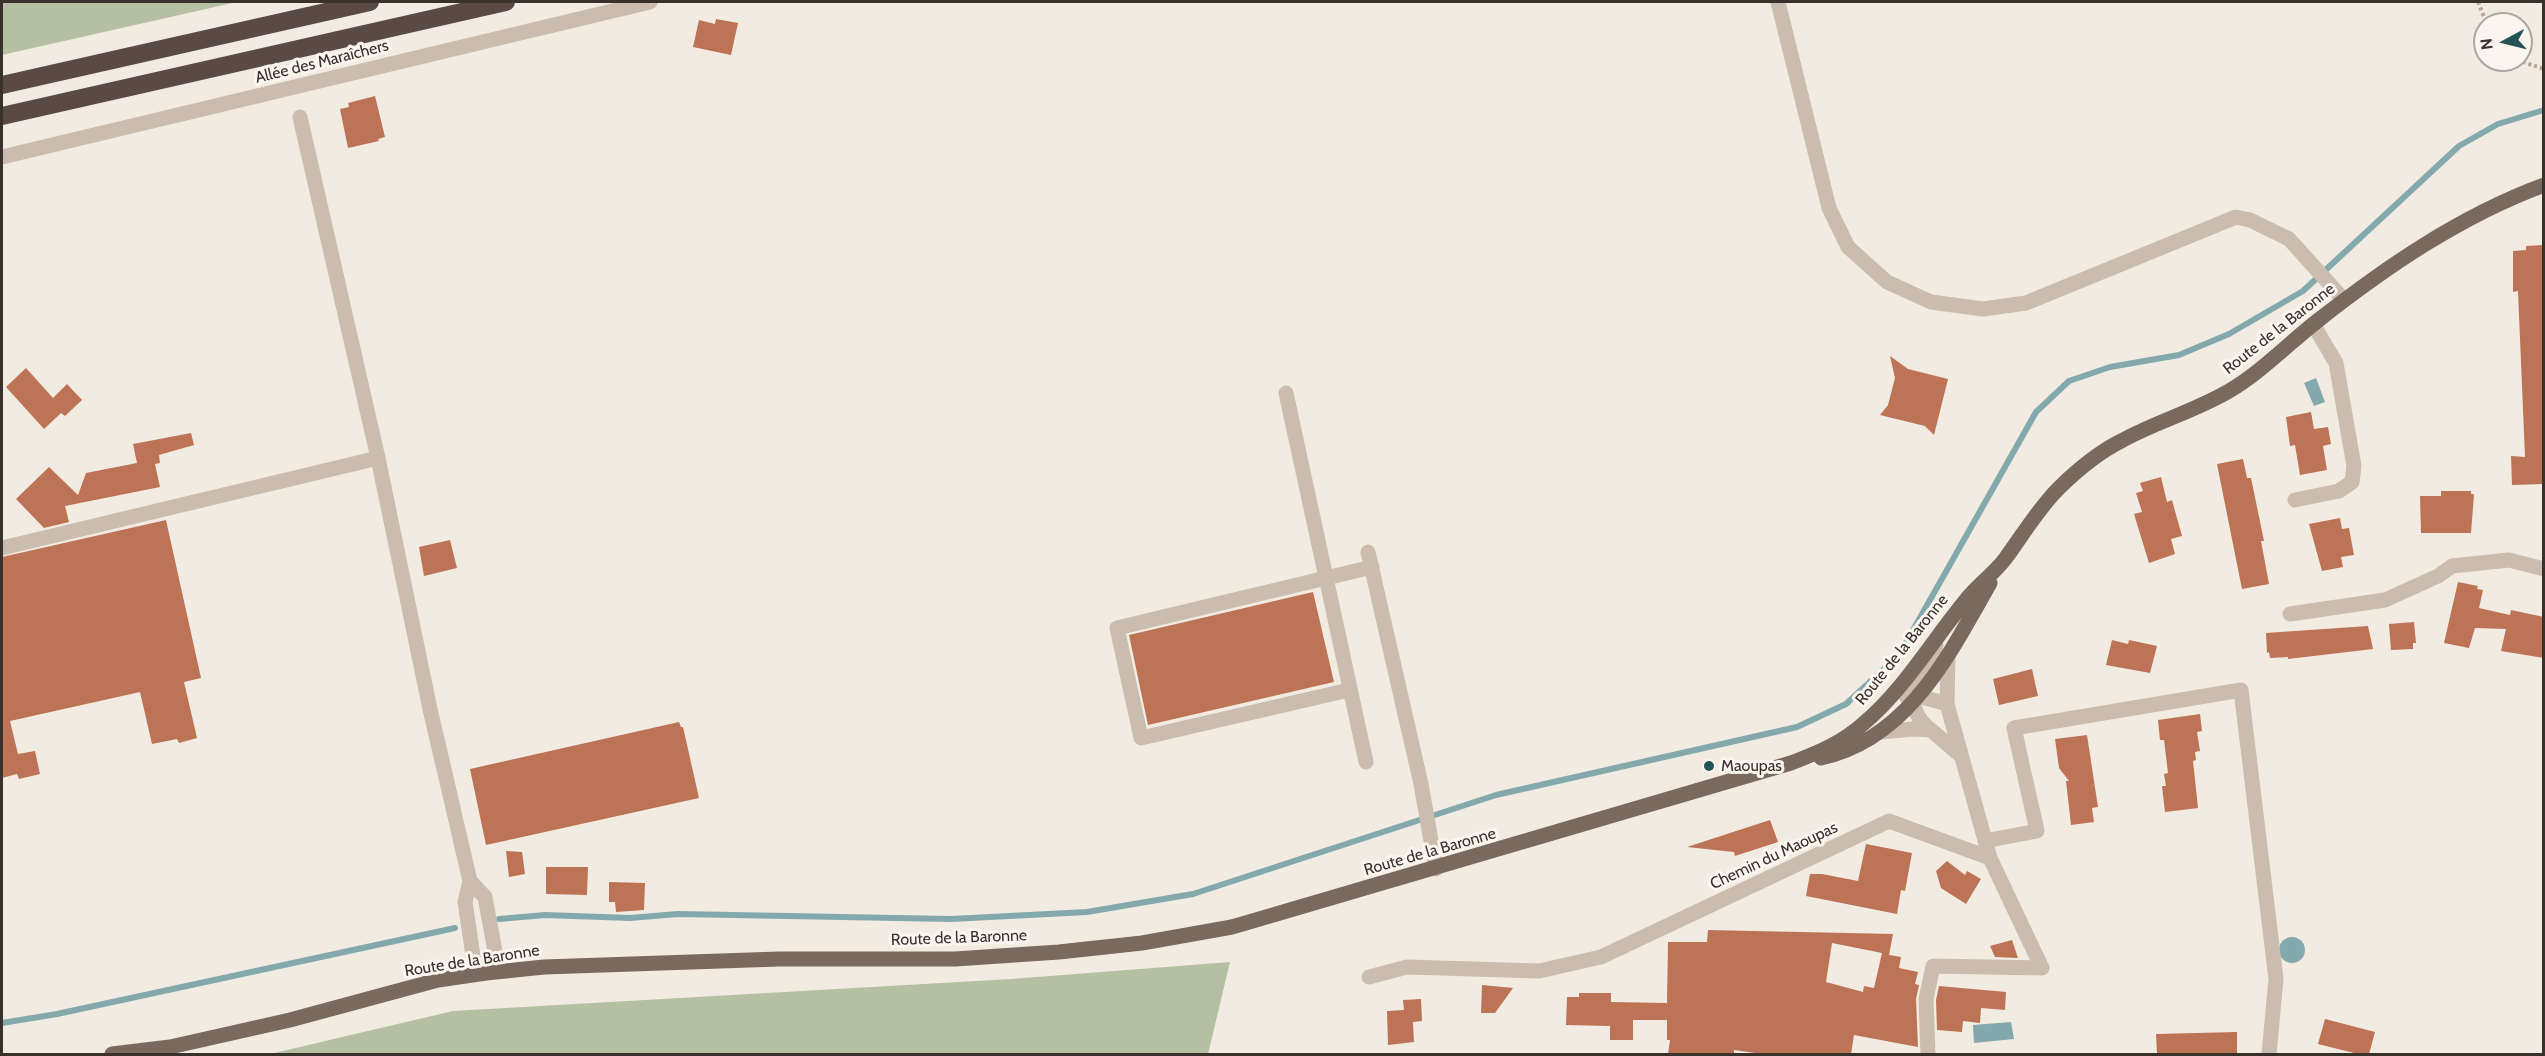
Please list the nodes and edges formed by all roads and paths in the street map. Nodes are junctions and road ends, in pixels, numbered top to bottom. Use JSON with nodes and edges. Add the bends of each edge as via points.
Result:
{"nodes":[{"id":1,"x":370,"y":2,"type":"edge"},
{"id":2,"x":506,"y":2,"type":"edge"},
{"id":3,"x":650,"y":2,"type":"edge"},
{"id":4,"x":1778,"y":2,"type":"edge"},
{"id":5,"x":2,"y":85,"type":"edge"},
{"id":6,"x":2,"y":116,"type":"edge"},
{"id":7,"x":300,"y":117,"type":"dead end"},
{"id":8,"x":2,"y":157,"type":"edge"},
{"id":9,"x":2544,"y":185,"type":"edge"},
{"id":10,"x":2344,"y":300,"type":"junction"},
{"id":11,"x":2313,"y":324,"type":"junction"},
{"id":12,"x":1286,"y":393,"type":"dead end"},
{"id":13,"x":378,"y":458,"type":"junction"},
{"id":14,"x":2295,"y":500,"type":"dead end"},
{"id":15,"x":2,"y":548,"type":"edge"},
{"id":16,"x":2000,"y":565,"type":"junction"},
{"id":17,"x":2544,"y":569,"type":"edge"},
{"id":18,"x":1325,"y":578,"type":"junction"},
{"id":19,"x":2290,"y":614,"type":"dead end"},
{"id":20,"x":1942,"y":631,"type":"junction"},
{"id":21,"x":1948,"y":655,"type":"junction"},
{"id":22,"x":1349,"y":690,"type":"junction"},
{"id":23,"x":1915,"y":699,"type":"junction"},
{"id":24,"x":1886,"y":701,"type":"junction"},
{"id":25,"x":1947,"y":704,"type":"junction"},
{"id":26,"x":1931,"y":730,"type":"junction"},
{"id":27,"x":1881,"y":732,"type":"junction"},
{"id":28,"x":1960,"y":754,"type":"junction"},
{"id":29,"x":1366,"y":762,"type":"dead end"},
{"id":30,"x":1791,"y":763,"type":"junction"},
{"id":31,"x":1985,"y":841,"type":"junction"},
{"id":32,"x":1990,"y":858,"type":"junction"},
{"id":33,"x":1436,"y":869,"type":"junction"},
{"id":34,"x":470,"y":881,"type":"junction"},
{"id":35,"x":486,"y":973,"type":"junction"},
{"id":36,"x":1369,"y":977,"type":"dead end"},
{"id":37,"x":112,"y":1054,"type":"edge"},
{"id":38,"x":1929,"y":1054,"type":"edge"},
{"id":39,"x":2269,"y":1054,"type":"edge"}],
"edges":[{"from":1,"to":5,"type":"highway"},
{"from":2,"to":6,"type":"highway"},
{"from":3,"to":8,"type":"street","name":"Allée des Maraîchers"},
{"from":4,"to":10,"type":"street","via":[[1829,208],[1848,248],[1887,282],[1931,302],[1983,309],[2026,303],[2236,217],[2289,239]]},
{"from":7,"to":13,"type":"street"},
{"from":9,"to":10,"type":"main road","name":"Route de la Baronne","via":[[2503,200],[2453,227]]},
{"from":10,"to":11,"type":"main road","name":"Route de la Baronne"},
{"from":11,"to":14,"type":"street","via":[[2336,363],[2354,466],[2352,482],[2339,491]]},
{"from":11,"to":16,"type":"main road","name":"Route de la Baronne","via":[[2230,391],[2102,452],[2056,491]]},
{"from":12,"to":18,"type":"street"},
{"from":13,"to":15,"type":"street"},
{"from":13,"to":34,"type":"street"},
{"from":16,"to":20,"type":"main road","name":"Route de la Baronne"},
{"from":16,"to":21,"type":"main road","name":"Route de la Baronne"},
{"from":17,"to":19,"type":"street","via":[[2509,560],[2452,566],[2385,600]]},
{"from":18,"to":22,"type":"street"},
{"from":18,"to":22,"type":"street","via":[[1117,628],[1141,738]]},
{"from":18,"to":33,"type":"street","via":[[1370,559],[1421,784]]},
{"from":20,"to":23,"type":"street"},
{"from":20,"to":24,"type":"main road","name":"Route de la Baronne"},
{"from":21,"to":23,"type":"main road","name":"Route de la Baronne"},
{"from":21,"to":25,"type":"street"},
{"from":22,"to":29,"type":"street"},
{"from":23,"to":24,"type":"street"},
{"from":23,"to":25,"type":"street"},
{"from":23,"to":26,"type":"street","via":[[1918,717]]},
{"from":23,"to":27,"type":"main road","name":"Route de la Baronne"},
{"from":24,"to":30,"type":"main road","name":"Route de la Baronne","via":[[1843,739]]},
{"from":25,"to":28,"type":"street"},
{"from":26,"to":27,"type":"street"},
{"from":26,"to":28,"type":"street"},
{"from":27,"to":30,"type":"main road","name":"Route de la Baronne","via":[[1848,750]]},
{"from":28,"to":31,"type":"street"},
{"from":30,"to":33,"type":"main road","name":"Route de la Baronne"},
{"from":31,"to":32,"type":"street"},
{"from":31,"to":39,"type":"street","via":[[2037,831],[2014,728],[2241,690],[2276,979]]},
{"from":32,"to":36,"type":"street","name":"Chemin du Maoupas","via":[[1889,822],[1601,957],[1539,971],[1407,967]]},
{"from":32,"to":38,"type":"street","via":[[2042,968],[1933,966],[1926,999]]},
{"from":33,"to":35,"type":"main road","name":"Route de la Baronne","via":[[1232,927],[1142,943],[955,958],[779,958]]},
{"from":34,"to":35,"type":"street","via":[[465,902],[473,956]]},
{"from":34,"to":35,"type":"street","via":[[485,897],[495,951]]},
{"from":35,"to":37,"type":"main road","name":"Route de la Baronne","via":[[438,980],[170,1047]]}]}
